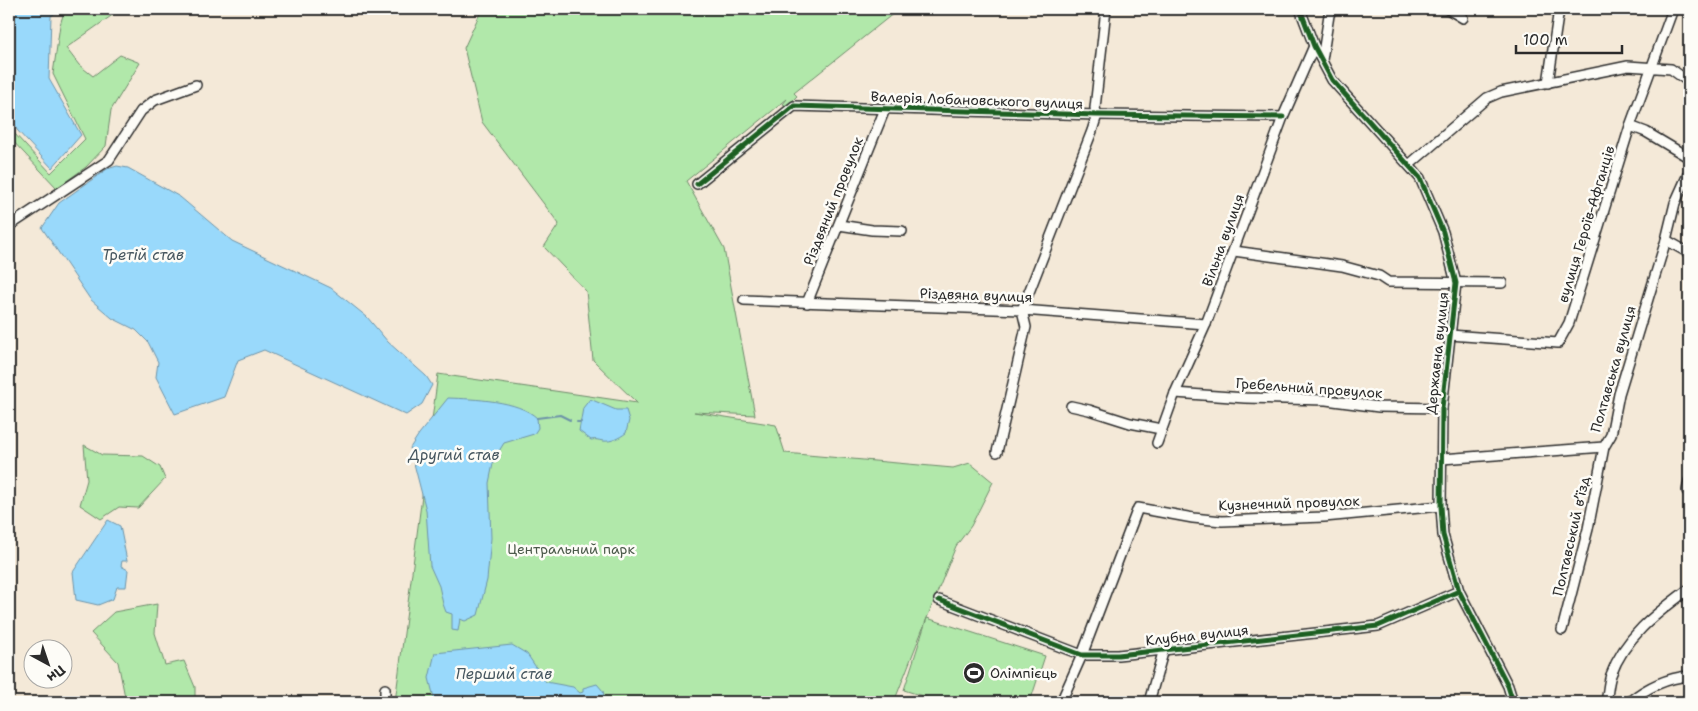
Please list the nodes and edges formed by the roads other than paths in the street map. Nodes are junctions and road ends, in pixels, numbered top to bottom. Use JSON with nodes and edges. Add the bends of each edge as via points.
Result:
{"nodes":[{"id":1,"x":1106,"y":9,"type":"edge"},
{"id":2,"x":1300,"y":9,"type":"edge"},
{"id":3,"x":1332,"y":9,"type":"edge"},
{"id":4,"x":1448,"y":9,"type":"edge"},
{"id":5,"x":1559,"y":9,"type":"edge"},
{"id":6,"x":1673,"y":9,"type":"edge"},
{"id":7,"x":1463,"y":18,"type":"dead end"},
{"id":8,"x":1314,"y":46,"type":"junction"},
{"id":9,"x":1322,"y":60,"type":"junction"},
{"id":10,"x":1651,"y":68,"type":"junction"},
{"id":11,"x":1689,"y":82,"type":"edge"},
{"id":12,"x":1548,"y":83,"type":"junction"},
{"id":13,"x":196,"y":85,"type":"dead end"},
{"id":14,"x":885,"y":109,"type":"junction"},
{"id":15,"x":1096,"y":115,"type":"junction"},
{"id":16,"x":1283,"y":117,"type":"junction"},
{"id":17,"x":1630,"y":126,"type":"junction"},
{"id":18,"x":1689,"y":159,"type":"edge"},
{"id":19,"x":1409,"y":165,"type":"junction"},
{"id":20,"x":1689,"y":172,"type":"edge"},
{"id":21,"x":697,"y":184,"type":"dead end"},
{"id":22,"x":838,"y":225,"type":"junction"},
{"id":23,"x":9,"y":226,"type":"edge"},
{"id":24,"x":902,"y":231,"type":"dead end"},
{"id":25,"x":1666,"y":240,"type":"junction"},
{"id":26,"x":1234,"y":250,"type":"junction"},
{"id":27,"x":1689,"y":253,"type":"edge"},
{"id":28,"x":1456,"y":283,"type":"junction"},
{"id":29,"x":1502,"y":283,"type":"dead end"},
{"id":30,"x":744,"y":300,"type":"dead end"},
{"id":31,"x":807,"y":303,"type":"junction"},
{"id":32,"x":1022,"y":310,"type":"junction"},
{"id":33,"x":1206,"y":324,"type":"junction"},
{"id":34,"x":1450,"y":335,"type":"junction"},
{"id":35,"x":1175,"y":393,"type":"junction"},
{"id":36,"x":1071,"y":406,"type":"dead end"},
{"id":37,"x":1442,"y":408,"type":"junction"},
{"id":38,"x":1161,"y":429,"type":"junction"},
{"id":39,"x":1157,"y":443,"type":"dead end"},
{"id":40,"x":1604,"y":447,"type":"junction"},
{"id":41,"x":997,"y":452,"type":"dead end"},
{"id":42,"x":1442,"y":459,"type":"junction"},
{"id":43,"x":1689,"y":481,"type":"edge"},
{"id":44,"x":1687,"y":490,"type":"dead end"},
{"id":45,"x":1441,"y":506,"type":"junction"},
{"id":46,"x":1689,"y":590,"type":"edge"},
{"id":47,"x":1459,"y":591,"type":"junction"},
{"id":48,"x":939,"y":600,"type":"dead end"},
{"id":49,"x":1562,"y":630,"type":"dead end"},
{"id":50,"x":1164,"y":649,"type":"junction"},
{"id":51,"x":1082,"y":655,"type":"junction"},
{"id":52,"x":1689,"y":676,"type":"edge"},
{"id":53,"x":386,"y":689,"type":"dead end"},
{"id":54,"x":385,"y":702,"type":"edge"},
{"id":55,"x":1061,"y":702,"type":"edge"},
{"id":56,"x":1149,"y":702,"type":"edge"},
{"id":57,"x":1513,"y":702,"type":"edge"},
{"id":58,"x":1606,"y":702,"type":"edge"},
{"id":59,"x":1630,"y":702,"type":"edge"}],
"edges":[{"from":1,"to":15,"type":"street"},
{"from":2,"to":8,"type":"street","name":"Державна вулиця"},
{"from":3,"to":9,"type":"street"},
{"from":4,"to":7,"type":"street"},
{"from":5,"to":12,"type":"street"},
{"from":6,"to":10,"type":"street","name":"вулиця Героїв-Афганців"},
{"from":8,"to":9,"type":"street","name":"Державна вулиця"},
{"from":8,"to":16,"type":"street","name":"Вільна вулиця"},
{"from":9,"to":19,"type":"street","name":"Державна вулиця","via":[[1332,80]]},
{"from":10,"to":11,"type":"street","via":[[1671,69]]},
{"from":10,"to":12,"type":"street","via":[[1628,66]]},
{"from":10,"to":17,"type":"street","name":"вулиця Героїв-Афганців"},
{"from":12,"to":19,"type":"street","via":[[1487,98]]},
{"from":13,"to":23,"type":"street","via":[[155,100],[141,111],[109,160]]},
{"from":14,"to":15,"type":"street","name":"Валерія Лобановського вулиця"},
{"from":14,"to":21,"type":"street","name":"Валерія Лобановського вулиця","via":[[794,106]]},
{"from":14,"to":22,"type":"street","name":"Різдвяний провулок"},
{"from":15,"to":16,"type":"street","name":"Валерія Лобановського вулиця"},
{"from":15,"to":32,"type":"street"},
{"from":16,"to":26,"type":"street","name":"Вільна вулиця"},
{"from":17,"to":18,"type":"street","via":[[1646,132]]},
{"from":17,"to":34,"type":"street","name":"вулиця Героїв-Афганців","via":[[1569,324],[1558,343]]},
{"from":19,"to":28,"type":"street","name":"Державна вулиця","via":[[1420,178],[1443,232]]},
{"from":20,"to":25,"type":"street","name":"Полтавська вулиця","via":[[1675,202]]},
{"from":22,"to":24,"type":"street"},
{"from":22,"to":31,"type":"street","name":"Різдвяний провулок"},
{"from":25,"to":27,"type":"street"},
{"from":25,"to":40,"type":"street","name":"Полтавська вулиця","via":[[1619,394],[1611,435]]},
{"from":26,"to":28,"type":"street","via":[[1342,266],[1379,276],[1388,282]]},
{"from":26,"to":33,"type":"street","name":"Вільна вулиця"},
{"from":28,"to":29,"type":"street"},
{"from":28,"to":34,"type":"street","name":"Державна вулиця"},
{"from":30,"to":31,"type":"street","name":"Різдвяна вулиця"},
{"from":31,"to":32,"type":"street","name":"Різдвяна вулиця"},
{"from":32,"to":33,"type":"street","name":"Різдвяна вулиця"},
{"from":32,"to":41,"type":"street","via":[[1026,327]]},
{"from":33,"to":35,"type":"street","name":"Вільна вулиця"},
{"from":34,"to":37,"type":"street","name":"Державна вулиця"},
{"from":35,"to":37,"type":"street","name":"Гребельний провулок","via":[[1326,400],[1379,407]]},
{"from":35,"to":38,"type":"street","name":"Вільна вулиця"},
{"from":36,"to":38,"type":"street"},
{"from":37,"to":42,"type":"street","name":"Державна вулиця"},
{"from":38,"to":39,"type":"street","name":"Вільна вулиця"},
{"from":40,"to":42,"type":"street","name":"Полтавська вулиця"},
{"from":40,"to":49,"type":"street","name":"Полтавський в’їзд","via":[[1588,529]]},
{"from":42,"to":45,"type":"street","name":"Державна вулиця"},
{"from":43,"to":44,"type":"street"},
{"from":45,"to":47,"type":"street","name":"Державна вулиця","via":[[1443,535]]},
{"from":45,"to":51,"type":"street","name":"Кузнечний провулок","via":[[1324,517],[1222,521],[1138,508]]},
{"from":46,"to":58,"type":"street","via":[[1656,613],[1626,646],[1617,660]]},
{"from":47,"to":50,"type":"street","name":"Клубна вулиця","via":[[1378,626]]},
{"from":47,"to":57,"type":"street","name":"Державна вулиця","via":[[1508,686]]},
{"from":48,"to":51,"type":"street","name":"Клубна вулиця"},
{"from":50,"to":51,"type":"street","name":"Клубна вулиця","via":[[1118,655]]},
{"from":50,"to":56,"type":"street"},
{"from":51,"to":55,"type":"street"},
{"from":52,"to":59,"type":"street","via":[[1658,684]]},
{"from":53,"to":54,"type":"street"}]}
